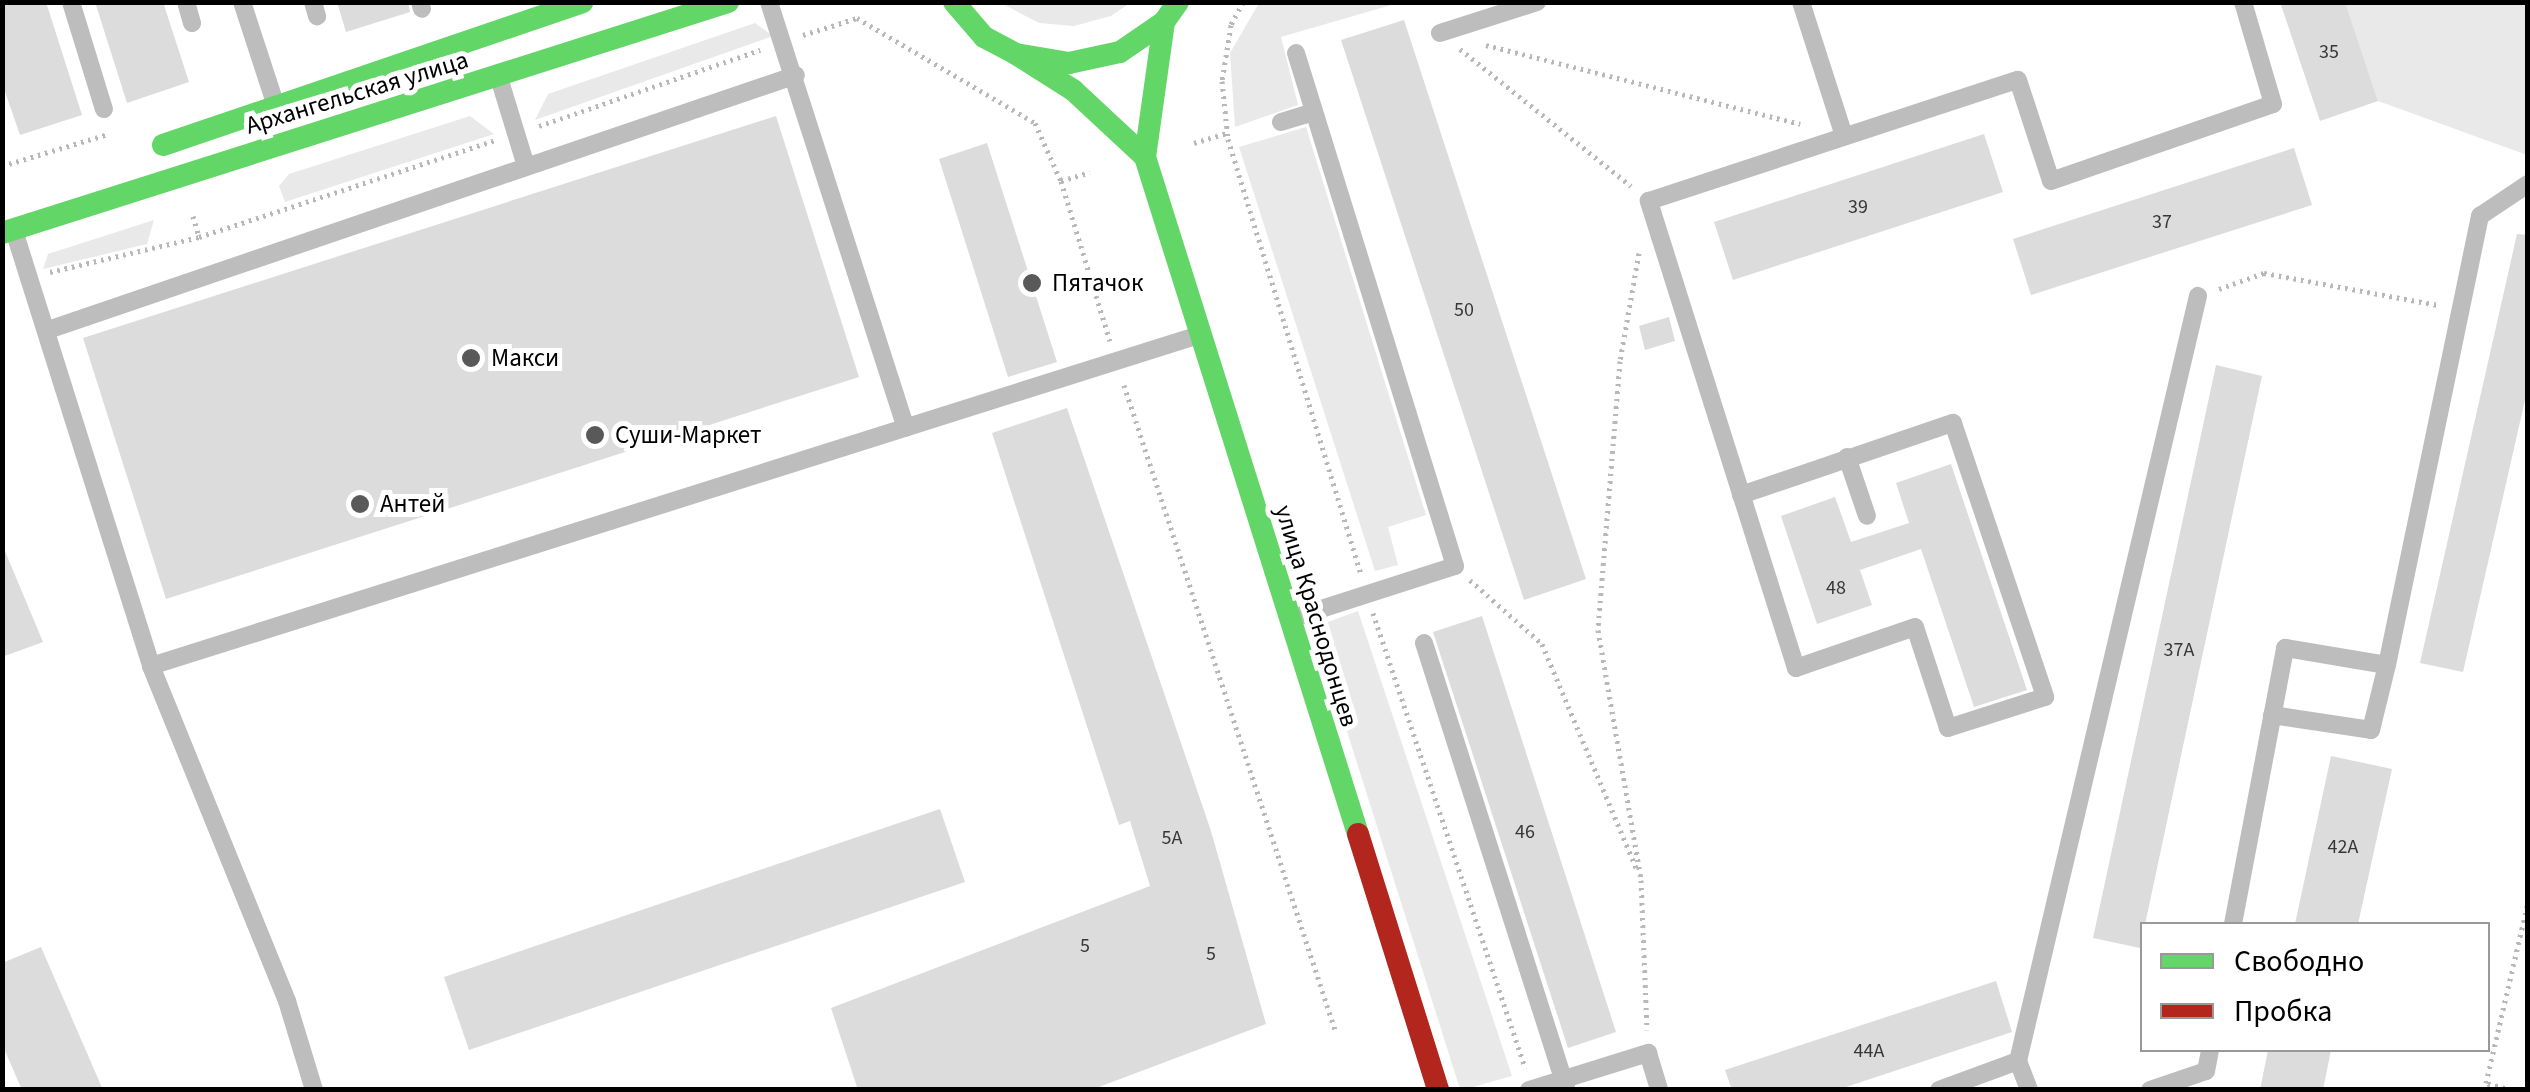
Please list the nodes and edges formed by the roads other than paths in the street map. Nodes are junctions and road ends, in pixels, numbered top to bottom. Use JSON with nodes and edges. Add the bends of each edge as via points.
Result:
{"nodes":[{"id":1,"x":71,"y":2,"type":"edge"},
{"id":2,"x":186,"y":2,"type":"edge"},
{"id":3,"x":242,"y":2,"type":"edge"},
{"id":4,"x":582,"y":2,"type":"edge"},
{"id":5,"x":728,"y":2,"type":"edge"},
{"id":6,"x":769,"y":2,"type":"edge"},
{"id":7,"x":954,"y":2,"type":"edge"},
{"id":8,"x":1537,"y":2,"type":"edge"},
{"id":9,"x":1801,"y":2,"type":"edge"},
{"id":10,"x":2243,"y":2,"type":"edge"},
{"id":11,"x":1171,"y":12,"type":"edge"},
{"id":12,"x":192,"y":24,"type":"dead end"},
{"id":13,"x":1440,"y":33,"type":"road end"},
{"id":14,"x":1016,"y":54,"type":"junction"},
{"id":15,"x":1296,"y":54,"type":"dead end"},
{"id":16,"x":796,"y":76,"type":"junction"},
{"id":17,"x":499,"y":77,"type":"junction"},
{"id":18,"x":276,"y":105,"type":"junction"},
{"id":19,"x":104,"y":109,"type":"dead end"},
{"id":20,"x":1314,"y":112,"type":"junction"},
{"id":21,"x":1281,"y":122,"type":"dead end"},
{"id":22,"x":1844,"y":136,"type":"junction"},
{"id":23,"x":134,"y":154,"type":"dead end"},
{"id":24,"x":1145,"y":157,"type":"junction"},
{"id":25,"x":526,"y":166,"type":"junction"},
{"id":26,"x":2528,"y":184,"type":"edge"},
{"id":27,"x":8,"y":232,"type":"edge"},
{"id":28,"x":2198,"y":296,"type":"road end"},
{"id":29,"x":48,"y":330,"type":"junction"},
{"id":30,"x":1200,"y":335,"type":"junction"},
{"id":31,"x":906,"y":428,"type":"junction"},
{"id":32,"x":1848,"y":457,"type":"junction"},
{"id":33,"x":1741,"y":495,"type":"junction"},
{"id":34,"x":1867,"y":516,"type":"dead end"},
{"id":35,"x":1288,"y":620,"type":"junction"},
{"id":36,"x":1424,"y":643,"type":"dead end"},
{"id":37,"x":2386,"y":665,"type":"junction"},
{"id":38,"x":151,"y":666,"type":"junction"},
{"id":39,"x":2272,"y":715,"type":"junction"},
{"id":40,"x":2233,"y":922,"type":"edge"},
{"id":41,"x":2210,"y":1052,"type":"edge"},
{"id":42,"x":2018,"y":1061,"type":"junction"},
{"id":43,"x":1565,"y":1084,"type":"edge"},
{"id":44,"x":1531,"y":1089,"type":"edge"},
{"id":45,"x":314,"y":1090,"type":"edge"},
{"id":46,"x":1438,"y":1090,"type":"edge"},
{"id":47,"x":1660,"y":1090,"type":"edge"},
{"id":48,"x":1939,"y":1090,"type":"edge"},
{"id":49,"x":2029,"y":1090,"type":"edge"},
{"id":50,"x":2150,"y":1090,"type":"edge"}],
"edges":[{"from":1,"to":19,"type":"lane"},
{"from":2,"to":12,"type":"lane"},
{"from":3,"to":18,"type":"lane"},
{"from":4,"to":18,"type":"main road","name":"Архангельская улица"},
{"from":5,"to":17,"type":"main road","name":"Архангельская улица"},
{"from":6,"to":16,"type":"lane"},
{"from":7,"to":14,"type":"main road","via":[[984,37]]},
{"from":8,"to":13,"type":"lane"},
{"from":9,"to":22,"type":"lane"},
{"from":10,"to":22,"type":"lane","via":[[2273,104],[2051,181],[2018,80]]},
{"from":11,"to":14,"type":"main road","via":[[1120,52],[1069,63]]},
{"from":11,"to":24,"type":"main road","name":"улица Краснодонцев"},
{"from":14,"to":24,"type":"main road","via":[[1072,90]]},
{"from":15,"to":20,"type":"lane"},
{"from":16,"to":25,"type":"lane"},
{"from":16,"to":31,"type":"lane"},
{"from":17,"to":25,"type":"lane"},
{"from":17,"to":27,"type":"main road","name":"Архангельская улица"},
{"from":18,"to":23,"type":"main road","name":"Архангельская улица"},
{"from":20,"to":21,"type":"lane"},
{"from":20,"to":35,"type":"lane","via":[[1455,566]]},
{"from":22,"to":33,"type":"lane","via":[[1649,200]]},
{"from":24,"to":30,"type":"main road","name":"улица Краснодонцев"},
{"from":25,"to":29,"type":"lane"},
{"from":26,"to":37,"type":"lane","via":[[2480,216]]},
{"from":27,"to":29,"type":"lane"},
{"from":28,"to":42,"type":"lane"},
{"from":29,"to":38,"type":"lane"},
{"from":30,"to":31,"type":"lane"},
{"from":30,"to":35,"type":"main road","name":"улица Краснодонцев"},
{"from":31,"to":38,"type":"lane"},
{"from":32,"to":33,"type":"lane"},
{"from":32,"to":33,"type":"lane","via":[[1953,422],[2045,697],[1948,728],[1915,626],[1796,668]]},
{"from":32,"to":34,"type":"lane"},
{"from":35,"to":46,"type":"main road","name":"улица Краснодонцев"},
{"from":36,"to":43,"type":"lane"},
{"from":37,"to":39,"type":"lane","via":[[2371,730]]},
{"from":37,"to":39,"type":"lane","via":[[2285,648]]},
{"from":38,"to":45,"type":"lane","via":[[287,1001]]},
{"from":39,"to":40,"type":"lane"},
{"from":41,"to":50,"type":"lane","via":[[2206,1071]]},
{"from":42,"to":48,"type":"lane"},
{"from":42,"to":49,"type":"lane"},
{"from":43,"to":44,"type":"lane"},
{"from":43,"to":47,"type":"lane","via":[[1648,1053]]}]}
